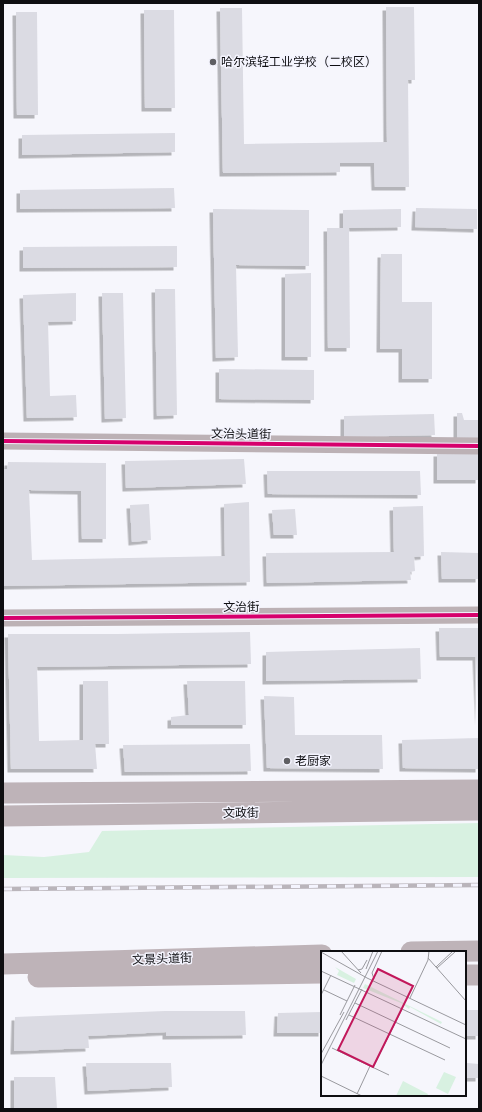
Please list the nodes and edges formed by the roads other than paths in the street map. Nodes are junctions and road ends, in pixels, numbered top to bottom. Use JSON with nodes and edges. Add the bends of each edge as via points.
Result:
{"nodes":[{"id":1,"x":3,"y":441,"type":"edge"},
{"id":2,"x":479,"y":446,"type":"edge"},
{"id":3,"x":479,"y":615,"type":"edge"},
{"id":4,"x":3,"y":618,"type":"edge"},
{"id":5,"x":479,"y":790,"type":"edge"},
{"id":6,"x":3,"y":793,"type":"edge"},
{"id":7,"x":479,"y":810,"type":"edge"},
{"id":8,"x":3,"y":816,"type":"edge"},
{"id":9,"x":466,"y":951,"type":"edge"},
{"id":10,"x":479,"y":951,"type":"edge"},
{"id":11,"x":321,"y":955,"type":"edge"},
{"id":12,"x":3,"y":964,"type":"edge"},
{"id":13,"x":321,"y":973,"type":"edge"},
{"id":14,"x":3,"y":978,"type":"edge"}],
"edges":[{"from":1,"to":2,"type":"street","name":"文治头道街"},
{"from":3,"to":4,"type":"street","name":"文治街"},
{"from":5,"to":6,"type":"main road","name":"文政街"},
{"from":7,"to":8,"type":"main road","name":"文政街"},
{"from":9,"to":10,"type":"main road"},
{"from":11,"to":12,"type":"main road","name":"文景头道街"},
{"from":13,"to":14,"type":"main road","name":"文景头道街"}]}
